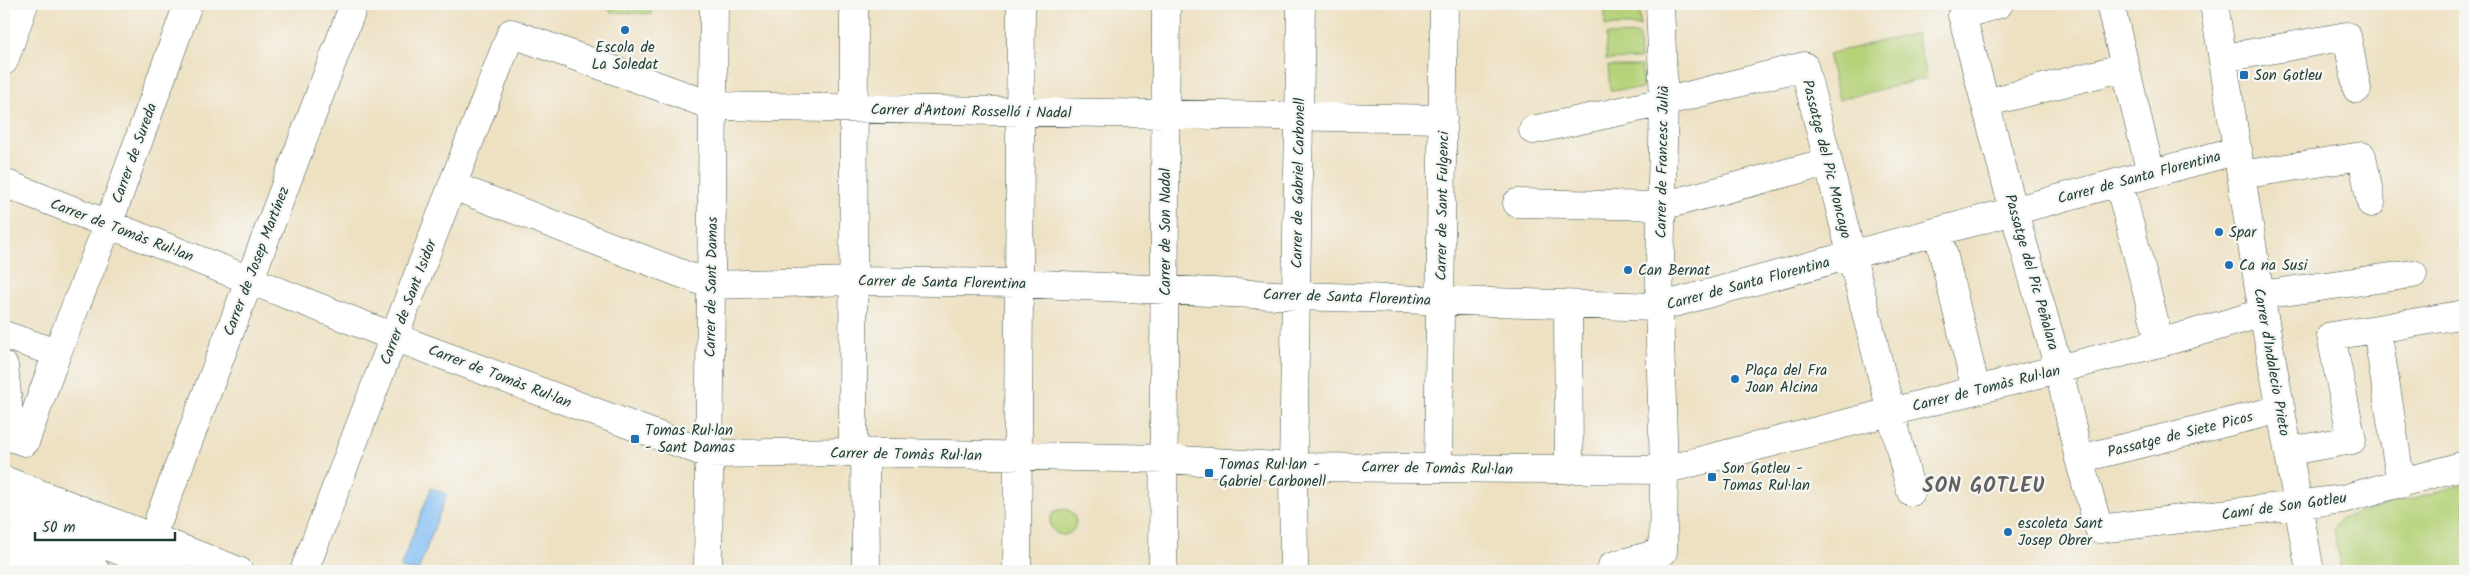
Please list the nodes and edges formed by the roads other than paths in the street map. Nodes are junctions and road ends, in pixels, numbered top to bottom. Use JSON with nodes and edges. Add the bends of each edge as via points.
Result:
{"nodes":[{"id":1,"x":24,"y":4,"type":"edge"},
{"id":2,"x":188,"y":4,"type":"edge"},
{"id":3,"x":354,"y":4,"type":"edge"},
{"id":4,"x":714,"y":4,"type":"edge"},
{"id":5,"x":854,"y":4,"type":"edge"},
{"id":6,"x":1022,"y":4,"type":"edge"},
{"id":7,"x":1166,"y":4,"type":"edge"},
{"id":8,"x":1302,"y":4,"type":"edge"},
{"id":9,"x":1444,"y":4,"type":"edge"},
{"id":10,"x":1660,"y":4,"type":"edge"},
{"id":11,"x":1999,"y":4,"type":"edge"},
{"id":12,"x":2110,"y":4,"type":"edge"},
{"id":13,"x":2214,"y":4,"type":"edge"},
{"id":14,"x":512,"y":33,"type":"joint"},
{"id":15,"x":2224,"y":58,"type":"junction"},
{"id":16,"x":4,"y":61,"type":"edge"},
{"id":17,"x":2125,"y":67,"type":"junction"},
{"id":18,"x":2357,"y":89,"type":"dead end"},
{"id":19,"x":1664,"y":102,"type":"junction"},
{"id":20,"x":1985,"y":103,"type":"junction"},
{"id":21,"x":713,"y":106,"type":"junction"},
{"id":22,"x":854,"y":109,"type":"junction"},
{"id":23,"x":1020,"y":112,"type":"junction"},
{"id":24,"x":1166,"y":114,"type":"junction"},
{"id":25,"x":1300,"y":116,"type":"junction"},
{"id":26,"x":1443,"y":119,"type":"junction"},
{"id":27,"x":1533,"y":130,"type":"dead end"},
{"id":28,"x":1828,"y":162,"type":"junction"},
{"id":29,"x":2240,"y":162,"type":"junction"},
{"id":30,"x":2151,"y":174,"type":"junction"},
{"id":31,"x":4,"y":183,"type":"edge"},
{"id":32,"x":2119,"y":183,"type":"junction"},
{"id":33,"x":453,"y":186,"type":"junction"},
{"id":34,"x":1517,"y":203,"type":"dead end"},
{"id":35,"x":2371,"y":203,"type":"dead end"},
{"id":36,"x":1662,"y":206,"type":"junction"},
{"id":37,"x":2014,"y":212,"type":"junction"},
{"id":38,"x":108,"y":225,"type":"junction"},
{"id":39,"x":1938,"y":232,"type":"junction"},
{"id":40,"x":1851,"y":255,"type":"junction"},
{"id":41,"x":2413,"y":274,"type":"dead end"},
{"id":42,"x":249,"y":279,"type":"junction"},
{"id":43,"x":854,"y":281,"type":"junction"},
{"id":44,"x":1019,"y":284,"type":"junction"},
{"id":45,"x":710,"y":285,"type":"junction"},
{"id":46,"x":1165,"y":289,"type":"junction"},
{"id":47,"x":1297,"y":296,"type":"junction"},
{"id":48,"x":1441,"y":300,"type":"junction"},
{"id":49,"x":2262,"y":304,"type":"junction"},
{"id":50,"x":1568,"y":305,"type":"junction"},
{"id":51,"x":1659,"y":308,"type":"junction"},
{"id":52,"x":2465,"y":314,"type":"edge"},
{"id":53,"x":2377,"y":329,"type":"junction"},
{"id":54,"x":4,"y":335,"type":"edge"},
{"id":55,"x":394,"y":337,"type":"junction"},
{"id":56,"x":2160,"y":343,"type":"junction"},
{"id":57,"x":57,"y":353,"type":"junction"},
{"id":58,"x":4,"y":366,"type":"edge"},
{"id":59,"x":2059,"y":369,"type":"junction"},
{"id":60,"x":1976,"y":390,"type":"junction"},
{"id":61,"x":2281,"y":409,"type":"junction"},
{"id":62,"x":1891,"y":412,"type":"junction"},
{"id":63,"x":2288,"y":451,"type":"junction"},
{"id":64,"x":859,"y":452,"type":"junction"},
{"id":65,"x":708,"y":454,"type":"junction"},
{"id":66,"x":1018,"y":455,"type":"junction"},
{"id":67,"x":1164,"y":459,"type":"junction"},
{"id":68,"x":2079,"y":459,"type":"junction"},
{"id":69,"x":2465,"y":465,"type":"edge"},
{"id":70,"x":1294,"y":466,"type":"junction"},
{"id":71,"x":1438,"y":468,"type":"junction"},
{"id":72,"x":1569,"y":470,"type":"junction"},
{"id":73,"x":1664,"y":470,"type":"junction"},
{"id":74,"x":4,"y":480,"type":"edge"},
{"id":75,"x":2401,"y":484,"type":"junction"},
{"id":76,"x":1911,"y":492,"type":"dead end"},
{"id":77,"x":2299,"y":505,"type":"junction"},
{"id":78,"x":4,"y":506,"type":"edge"},
{"id":79,"x":159,"y":519,"type":"dead end"},
{"id":80,"x":2099,"y":529,"type":"joint"},
{"id":81,"x":4,"y":536,"type":"edge"},
{"id":82,"x":4,"y":562,"type":"edge"},
{"id":83,"x":1612,"y":566,"type":"dead end"},
{"id":84,"x":1017,"y":570,"type":"edge"},
{"id":85,"x":28,"y":571,"type":"edge"},
{"id":86,"x":96,"y":571,"type":"edge"},
{"id":87,"x":172,"y":571,"type":"edge"},
{"id":88,"x":239,"y":571,"type":"edge"},
{"id":89,"x":304,"y":571,"type":"edge"},
{"id":90,"x":708,"y":571,"type":"edge"},
{"id":91,"x":866,"y":571,"type":"edge"},
{"id":92,"x":1163,"y":571,"type":"edge"},
{"id":93,"x":1294,"y":571,"type":"edge"},
{"id":94,"x":2310,"y":571,"type":"edge"}],
"edges":[{"from":1,"to":16,"type":"main road"},
{"from":2,"to":38,"type":"main road","name":"Carrer de Sureda"},
{"from":3,"to":42,"type":"main road","name":"Carrer de Josep Martínez"},
{"from":4,"to":21,"type":"main road","name":"Carrer de Sant Damas"},
{"from":5,"to":22,"type":"main road"},
{"from":6,"to":23,"type":"main road"},
{"from":7,"to":24,"type":"main road","name":"Carrer de Son Nadal"},
{"from":8,"to":25,"type":"main road","name":"Carrer de Gabriel Carbonell"},
{"from":9,"to":26,"type":"main road","name":"Carrer de Sant Fulgenci"},
{"from":10,"to":19,"type":"main road","name":"Carrer de Francesc Julià"},
{"from":11,"to":20,"type":"main road","name":"Passatge del Pic Peñalara","via":[[1962,16]]},
{"from":12,"to":17,"type":"main road"},
{"from":13,"to":15,"type":"main road","name":"Carrer d'Indalecio Prieto"},
{"from":14,"to":21,"type":"main road","name":"Carrer d'Antoni Rosselló i Nadal"},
{"from":14,"to":33,"type":"main road","name":"Carrer de Sant Isidor"},
{"from":15,"to":18,"type":"main road","via":[[2347,36]]},
{"from":15,"to":29,"type":"main road","name":"Carrer d'Indalecio Prieto"},
{"from":17,"to":20,"type":"main road"},
{"from":17,"to":30,"type":"main road"},
{"from":19,"to":27,"type":"main road","name":"Passatge del Pic Moncayo"},
{"from":19,"to":28,"type":"main road","name":"Passatge del Pic Moncayo","via":[[1804,66]]},
{"from":19,"to":36,"type":"main road","name":"Carrer de Francesc Julià"},
{"from":20,"to":37,"type":"main road","name":"Passatge del Pic Peñalara"},
{"from":21,"to":22,"type":"main road","name":"Carrer d'Antoni Rosselló i Nadal"},
{"from":21,"to":45,"type":"main road","name":"Carrer de Sant Damas"},
{"from":22,"to":23,"type":"main road","name":"Carrer d'Antoni Rosselló i Nadal"},
{"from":22,"to":43,"type":"main road"},
{"from":23,"to":24,"type":"main road","name":"Carrer d'Antoni Rosselló i Nadal"},
{"from":23,"to":44,"type":"main road"},
{"from":24,"to":25,"type":"main road","name":"Carrer d'Antoni Rosselló i Nadal"},
{"from":24,"to":46,"type":"main road","name":"Carrer de Son Nadal"},
{"from":25,"to":26,"type":"main road","name":"Carrer d'Antoni Rosselló i Nadal"},
{"from":25,"to":47,"type":"main road","name":"Carrer de Gabriel Carbonell"},
{"from":26,"to":48,"type":"main road","name":"Carrer de Sant Fulgenci"},
{"from":28,"to":36,"type":"main road"},
{"from":28,"to":40,"type":"main road","name":"Passatge del Pic Moncayo"},
{"from":29,"to":30,"type":"main road","name":"Carrer de Santa Florentina"},
{"from":29,"to":35,"type":"main road","name":"Carrer de Santa Florentina","via":[[2362,156]]},
{"from":29,"to":49,"type":"main road","name":"Carrer d'Indalecio Prieto"},
{"from":30,"to":32,"type":"main road","name":"Carrer de Santa Florentina"},
{"from":31,"to":38,"type":"main road","name":"Carrer de Tomàs Rul·lan"},
{"from":32,"to":37,"type":"main road","name":"Carrer de Santa Florentina"},
{"from":32,"to":56,"type":"main road"},
{"from":33,"to":45,"type":"main road","name":"Carrer de Santa Florentina"},
{"from":33,"to":55,"type":"main road","name":"Carrer de Sant Isidor"},
{"from":34,"to":36,"type":"main road"},
{"from":36,"to":51,"type":"main road","name":"Carrer de Francesc Julià"},
{"from":37,"to":39,"type":"main road","name":"Carrer de Santa Florentina"},
{"from":37,"to":59,"type":"main road","name":"Passatge del Pic Peñalara"},
{"from":38,"to":42,"type":"main road","name":"Carrer de Tomàs Rul·lan"},
{"from":38,"to":57,"type":"main road","name":"Carrer de Sureda"},
{"from":39,"to":40,"type":"main road","name":"Carrer de Santa Florentina"},
{"from":39,"to":60,"type":"main road"},
{"from":40,"to":51,"type":"main road","name":"Carrer de Santa Florentina"},
{"from":40,"to":62,"type":"main road","name":"Passatge del Pic Moncayo"},
{"from":41,"to":49,"type":"main road","name":"Carrer de Tomàs Rul·lan"},
{"from":42,"to":55,"type":"main road","name":"Carrer de Tomàs Rul·lan"},
{"from":42,"to":79,"type":"main road","name":"Carrer de Josep Martínez"},
{"from":43,"to":44,"type":"main road","name":"Carrer de Santa Florentina"},
{"from":43,"to":45,"type":"main road","name":"Carrer de Santa Florentina"},
{"from":43,"to":64,"type":"main road"},
{"from":44,"to":46,"type":"main road","name":"Carrer de Santa Florentina"},
{"from":44,"to":66,"type":"main road"},
{"from":45,"to":65,"type":"main road","name":"Carrer de Sant Damas"},
{"from":46,"to":47,"type":"main road","name":"Carrer de Santa Florentina"},
{"from":46,"to":67,"type":"main road","name":"Carrer de Son Nadal"},
{"from":47,"to":48,"type":"main road","name":"Carrer de Santa Florentina"},
{"from":47,"to":70,"type":"main road","name":"Carrer de Gabriel Carbonell"},
{"from":48,"to":50,"type":"main road","name":"Carrer de Santa Florentina"},
{"from":48,"to":71,"type":"main road","name":"Carrer de Sant Fulgenci"},
{"from":49,"to":56,"type":"main road","name":"Carrer de Tomàs Rul·lan"},
{"from":49,"to":61,"type":"main road","name":"Carrer d'Indalecio Prieto"},
{"from":50,"to":51,"type":"main road","name":"Carrer de Santa Florentina"},
{"from":50,"to":72,"type":"main road"},
{"from":51,"to":73,"type":"main road","name":"Carrer de Francesc Julià"},
{"from":52,"to":53,"type":"main road"},
{"from":53,"to":63,"type":"main road","via":[[2332,336],[2352,440]]},
{"from":53,"to":75,"type":"main road"},
{"from":54,"to":57,"type":"main road"},
{"from":55,"to":65,"type":"main road","name":"Carrer de Tomàs Rul·lan"},
{"from":55,"to":89,"type":"main road","name":"Carrer de Sant Isidor"},
{"from":56,"to":59,"type":"main road","name":"Carrer de Tomàs Rul·lan"},
{"from":57,"to":58,"type":"main road","name":"Carrer de Sureda","via":[[25,442],[8,436]]},
{"from":59,"to":60,"type":"main road","name":"Carrer de Tomàs Rul·lan"},
{"from":59,"to":68,"type":"main road","name":"Passatge del Pic Peñalara"},
{"from":60,"to":62,"type":"main road","name":"Carrer de Tomàs Rul·lan"},
{"from":61,"to":63,"type":"main road","name":"Carrer d'Indalecio Prieto"},
{"from":61,"to":68,"type":"main road","name":"Passatge de Siete Picos"},
{"from":62,"to":73,"type":"main road","name":"Carrer de Tomàs Rul·lan"},
{"from":62,"to":76,"type":"main road","name":"Passatge del Pic Moncayo"},
{"from":63,"to":77,"type":"main road","name":"Carrer d'Indalecio Prieto"},
{"from":64,"to":65,"type":"main road","name":"Carrer de Tomàs Rul·lan"},
{"from":64,"to":66,"type":"main road","name":"Carrer de Tomàs Rul·lan"},
{"from":64,"to":91,"type":"main road"},
{"from":65,"to":90,"type":"main road","name":"Carrer de Sant Damas"},
{"from":66,"to":67,"type":"main road","name":"Carrer de Tomàs Rul·lan"},
{"from":66,"to":84,"type":"main road"},
{"from":67,"to":70,"type":"main road","name":"Carrer de Tomàs Rul·lan"},
{"from":67,"to":92,"type":"main road","name":"Carrer de Son Nadal"},
{"from":68,"to":80,"type":"main road","name":"Passatge del Pic Peñalara"},
{"from":69,"to":75,"type":"main road","name":"Camí de Son Gotleu"},
{"from":70,"to":71,"type":"main road","name":"Carrer de Tomàs Rul·lan"},
{"from":70,"to":93,"type":"main road","name":"Carrer de Gabriel Carbonell"},
{"from":71,"to":72,"type":"main road","name":"Carrer de Tomàs Rul·lan"},
{"from":72,"to":73,"type":"main road","name":"Carrer de Tomàs Rul·lan"},
{"from":73,"to":83,"type":"main road","via":[[1663,552]]},
{"from":74,"to":88,"type":"main road"},
{"from":75,"to":77,"type":"main road","name":"Camí de Son Gotleu","via":[[2344,499]]},
{"from":77,"to":80,"type":"main road","name":"Camí de Son Gotleu"},
{"from":77,"to":94,"type":"main road","name":"Carrer d'Indalecio Prieto"},
{"from":78,"to":87,"type":"main road"},
{"from":81,"to":86,"type":"main road"},
{"from":82,"to":85,"type":"main road"}]}
